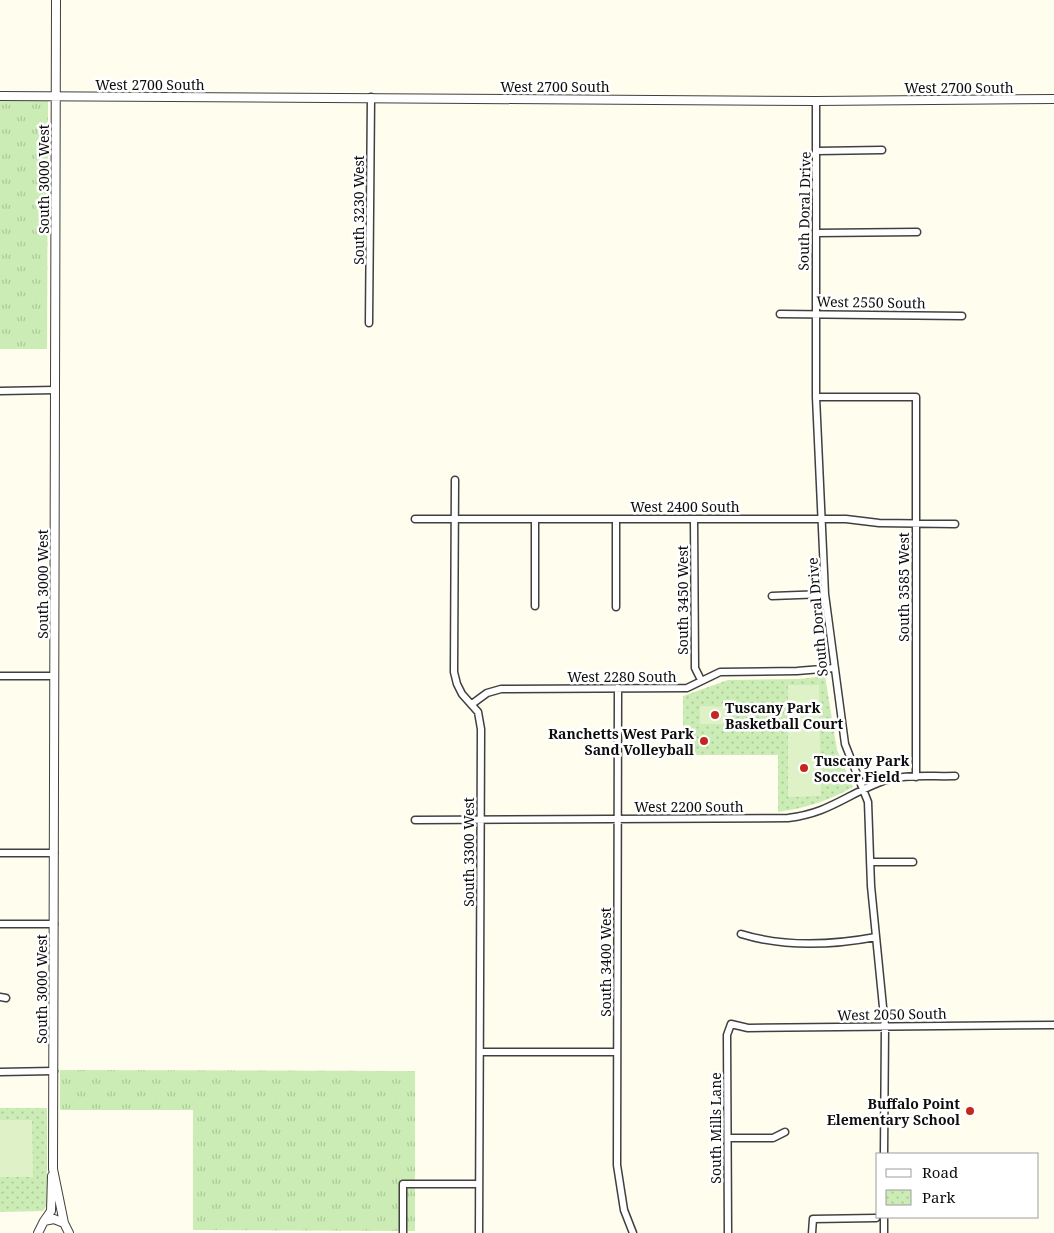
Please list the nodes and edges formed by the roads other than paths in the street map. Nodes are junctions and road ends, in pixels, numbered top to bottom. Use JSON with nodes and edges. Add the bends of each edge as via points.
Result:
{"nodes":[{"id":1,"x":56,"y":0,"type":"edge"},
{"id":2,"x":0,"y":96,"type":"edge"},
{"id":3,"x":55,"y":96,"type":"junction"},
{"id":4,"x":371,"y":97,"type":"junction"},
{"id":5,"x":1054,"y":100,"type":"edge"},
{"id":6,"x":816,"y":101,"type":"junction"},
{"id":7,"x":882,"y":150,"type":"dead end"},
{"id":8,"x":817,"y":151,"type":"junction"},
{"id":9,"x":917,"y":232,"type":"dead end"},
{"id":10,"x":816,"y":233,"type":"junction"},
{"id":11,"x":780,"y":314,"type":"dead end"},
{"id":12,"x":815,"y":314,"type":"junction"},
{"id":13,"x":962,"y":316,"type":"dead end"},
{"id":14,"x":369,"y":323,"type":"dead end"},
{"id":15,"x":55,"y":390,"type":"junction"},
{"id":16,"x":0,"y":391,"type":"edge"},
{"id":17,"x":816,"y":397,"type":"junction"},
{"id":18,"x":455,"y":480,"type":"dead end"},
{"id":19,"x":415,"y":519,"type":"dead end"},
{"id":20,"x":455,"y":519,"type":"junction"},
{"id":21,"x":535,"y":519,"type":"junction"},
{"id":22,"x":616,"y":519,"type":"junction"},
{"id":23,"x":694,"y":519,"type":"junction"},
{"id":24,"x":822,"y":519,"type":"junction"},
{"id":25,"x":916,"y":523,"type":"junction"},
{"id":26,"x":955,"y":524,"type":"dead end"},
{"id":27,"x":825,"y":594,"type":"junction"},
{"id":28,"x":772,"y":596,"type":"dead end"},
{"id":29,"x":535,"y":606,"type":"dead end"},
{"id":30,"x":616,"y":606,"type":"dead end"},
{"id":31,"x":834,"y":668,"type":"junction"},
{"id":32,"x":0,"y":676,"type":"edge"},
{"id":33,"x":54,"y":676,"type":"junction"},
{"id":34,"x":701,"y":680,"type":"junction"},
{"id":35,"x":618,"y":688,"type":"junction"},
{"id":36,"x":472,"y":704,"type":"junction"},
{"id":37,"x":955,"y":776,"type":"dead end"},
{"id":38,"x":916,"y":777,"type":"junction"},
{"id":39,"x":864,"y":790,"type":"junction"},
{"id":40,"x":481,"y":819,"type":"junction"},
{"id":41,"x":618,"y":819,"type":"junction"},
{"id":42,"x":415,"y":820,"type":"dead end"},
{"id":43,"x":0,"y":853,"type":"edge"},
{"id":44,"x":54,"y":853,"type":"junction"},
{"id":45,"x":870,"y":862,"type":"junction"},
{"id":46,"x":913,"y":862,"type":"dead end"},
{"id":47,"x":0,"y":924,"type":"edge"},
{"id":48,"x":54,"y":924,"type":"junction"},
{"id":49,"x":741,"y":934,"type":"dead end"},
{"id":50,"x":876,"y":937,"type":"junction"},
{"id":51,"x":731,"y":1024,"type":"joint"},
{"id":52,"x":1054,"y":1025,"type":"edge"},
{"id":53,"x":885,"y":1027,"type":"junction"},
{"id":54,"x":480,"y":1052,"type":"junction"},
{"id":55,"x":617,"y":1052,"type":"junction"},
{"id":56,"x":54,"y":1071,"type":"junction"},
{"id":57,"x":0,"y":1072,"type":"edge"},
{"id":58,"x":785,"y":1132,"type":"dead end"},
{"id":59,"x":728,"y":1138,"type":"junction"},
{"id":60,"x":884,"y":1153,"type":"edge"},
{"id":61,"x":53,"y":1169,"type":"junction"},
{"id":62,"x":479,"y":1184,"type":"junction"},
{"id":63,"x":876,"y":1218,"type":"dead end"},
{"id":64,"x":884,"y":1218,"type":"edge"},
{"id":65,"x":44,"y":1221,"type":"junction"},
{"id":66,"x":64,"y":1222,"type":"junction"},
{"id":67,"x":70,"y":1232,"type":"edge"},
{"id":68,"x":38,"y":1233,"type":"edge"},
{"id":69,"x":403,"y":1233,"type":"edge"},
{"id":70,"x":479,"y":1233,"type":"edge"},
{"id":71,"x":633,"y":1233,"type":"edge"},
{"id":72,"x":728,"y":1233,"type":"edge"},
{"id":73,"x":812,"y":1233,"type":"edge"},
{"id":74,"x":884,"y":1233,"type":"edge"}],
"edges":[{"from":1,"to":3,"type":"street","name":"South 3000 West"},
{"from":2,"to":3,"type":"street","name":"West 2700 South"},
{"from":3,"to":4,"type":"street","name":"West 2700 South"},
{"from":3,"to":15,"type":"street","name":"South 3000 West"},
{"from":4,"to":6,"type":"street","name":"West 2700 South"},
{"from":4,"to":14,"type":"street","name":"South 3230 West"},
{"from":5,"to":6,"type":"street","name":"West 2700 South"},
{"from":6,"to":8,"type":"street","name":"South Doral Drive"},
{"from":7,"to":8,"type":"street"},
{"from":8,"to":10,"type":"street","name":"South Doral Drive"},
{"from":9,"to":10,"type":"street"},
{"from":10,"to":12,"type":"street","name":"South Doral Drive"},
{"from":11,"to":12,"type":"street","name":"West 2550 South"},
{"from":12,"to":13,"type":"street","name":"West 2550 South"},
{"from":12,"to":17,"type":"street","name":"South Doral Drive"},
{"from":15,"to":16,"type":"street"},
{"from":15,"to":33,"type":"street","name":"South 3000 West"},
{"from":17,"to":24,"type":"street","name":"South Doral Drive"},
{"from":17,"to":25,"type":"street","name":"South 3585 West","via":[[916,397]]},
{"from":18,"to":20,"type":"street","name":"South 3300 West"},
{"from":19,"to":20,"type":"street","name":"West 2400 South"},
{"from":20,"to":21,"type":"street","name":"West 2400 South"},
{"from":20,"to":36,"type":"street","name":"South 3300 West","via":[[454,672],[459,689]]},
{"from":21,"to":22,"type":"street","name":"West 2400 South"},
{"from":21,"to":29,"type":"street"},
{"from":22,"to":23,"type":"street","name":"West 2400 South"},
{"from":22,"to":30,"type":"street"},
{"from":23,"to":24,"type":"street","name":"West 2400 South"},
{"from":23,"to":34,"type":"street","name":"South 3450 West","via":[[695,668]]},
{"from":24,"to":25,"type":"street","name":"West 2400 South"},
{"from":24,"to":27,"type":"street","name":"South Doral Drive"},
{"from":25,"to":26,"type":"street","name":"West 2400 South"},
{"from":25,"to":38,"type":"street","name":"South 3585 West"},
{"from":27,"to":28,"type":"street"},
{"from":27,"to":31,"type":"street","name":"South Doral Drive"},
{"from":31,"to":34,"type":"street","name":"West 2280 South","via":[[720,672]]},
{"from":31,"to":39,"type":"street","name":"South Doral Drive","via":[[845,744]]},
{"from":32,"to":33,"type":"street"},
{"from":33,"to":44,"type":"street","name":"South 3000 West"},
{"from":34,"to":35,"type":"street","name":"West 2280 South","via":[[686,688]]},
{"from":35,"to":36,"type":"street","name":"West 2280 South","via":[[501,689],[487,693]]},
{"from":35,"to":41,"type":"street","name":"South 3400 West"},
{"from":36,"to":40,"type":"street","name":"South 3300 West","via":[[478,712],[481,729]]},
{"from":37,"to":38,"type":"street","name":"West 2200 South"},
{"from":38,"to":39,"type":"street","name":"West 2200 South","via":[[896,778]]},
{"from":39,"to":41,"type":"street","name":"West 2200 South","via":[[810,815],[788,818]]},
{"from":39,"to":45,"type":"street","name":"South Doral Drive","via":[[868,802]]},
{"from":40,"to":41,"type":"street","name":"West 2200 South"},
{"from":40,"to":42,"type":"street","name":"West 2200 South"},
{"from":40,"to":54,"type":"street","name":"South 3300 West"},
{"from":41,"to":55,"type":"street","name":"South 3400 West"},
{"from":43,"to":44,"type":"street"},
{"from":44,"to":48,"type":"street","name":"South 3000 West"},
{"from":45,"to":46,"type":"street"},
{"from":45,"to":50,"type":"street","name":"South Doral Drive"},
{"from":47,"to":48,"type":"street"},
{"from":48,"to":56,"type":"street","name":"South 3000 West"},
{"from":49,"to":50,"type":"street","via":[[779,941],[809,942],[846,942]]},
{"from":50,"to":53,"type":"street","name":"South Doral Drive"},
{"from":51,"to":53,"type":"street","name":"West 2050 South","via":[[748,1028]]},
{"from":51,"to":59,"type":"street","name":"South Mills Lane","via":[[727,1035]]},
{"from":52,"to":53,"type":"street","name":"West 2050 South"},
{"from":53,"to":60,"type":"street","name":"South Doral Drive"},
{"from":54,"to":55,"type":"street"},
{"from":54,"to":62,"type":"street","name":"South 3300 West"},
{"from":55,"to":71,"type":"street","name":"South 3400 West","via":[[617,1165],[624,1210]]},
{"from":56,"to":57,"type":"street"},
{"from":56,"to":61,"type":"street","name":"South 3000 West"},
{"from":58,"to":59,"type":"street","via":[[773,1138]]},
{"from":59,"to":72,"type":"street","name":"South Mills Lane"},
{"from":61,"to":65,"type":"street","name":"South 3000 West","via":[[51,1211]]},
{"from":61,"to":66,"type":"street","name":"South 3000 West"},
{"from":62,"to":69,"type":"street","via":[[403,1184]]},
{"from":62,"to":70,"type":"street","name":"South 3300 West"},
{"from":63,"to":73,"type":"street","via":[[813,1219]]},
{"from":64,"to":74,"type":"street"},
{"from":65,"to":66,"type":"street"},
{"from":65,"to":68,"type":"street","name":"South 3000 West"},
{"from":66,"to":67,"type":"street","name":"South 3000 West"}]}
